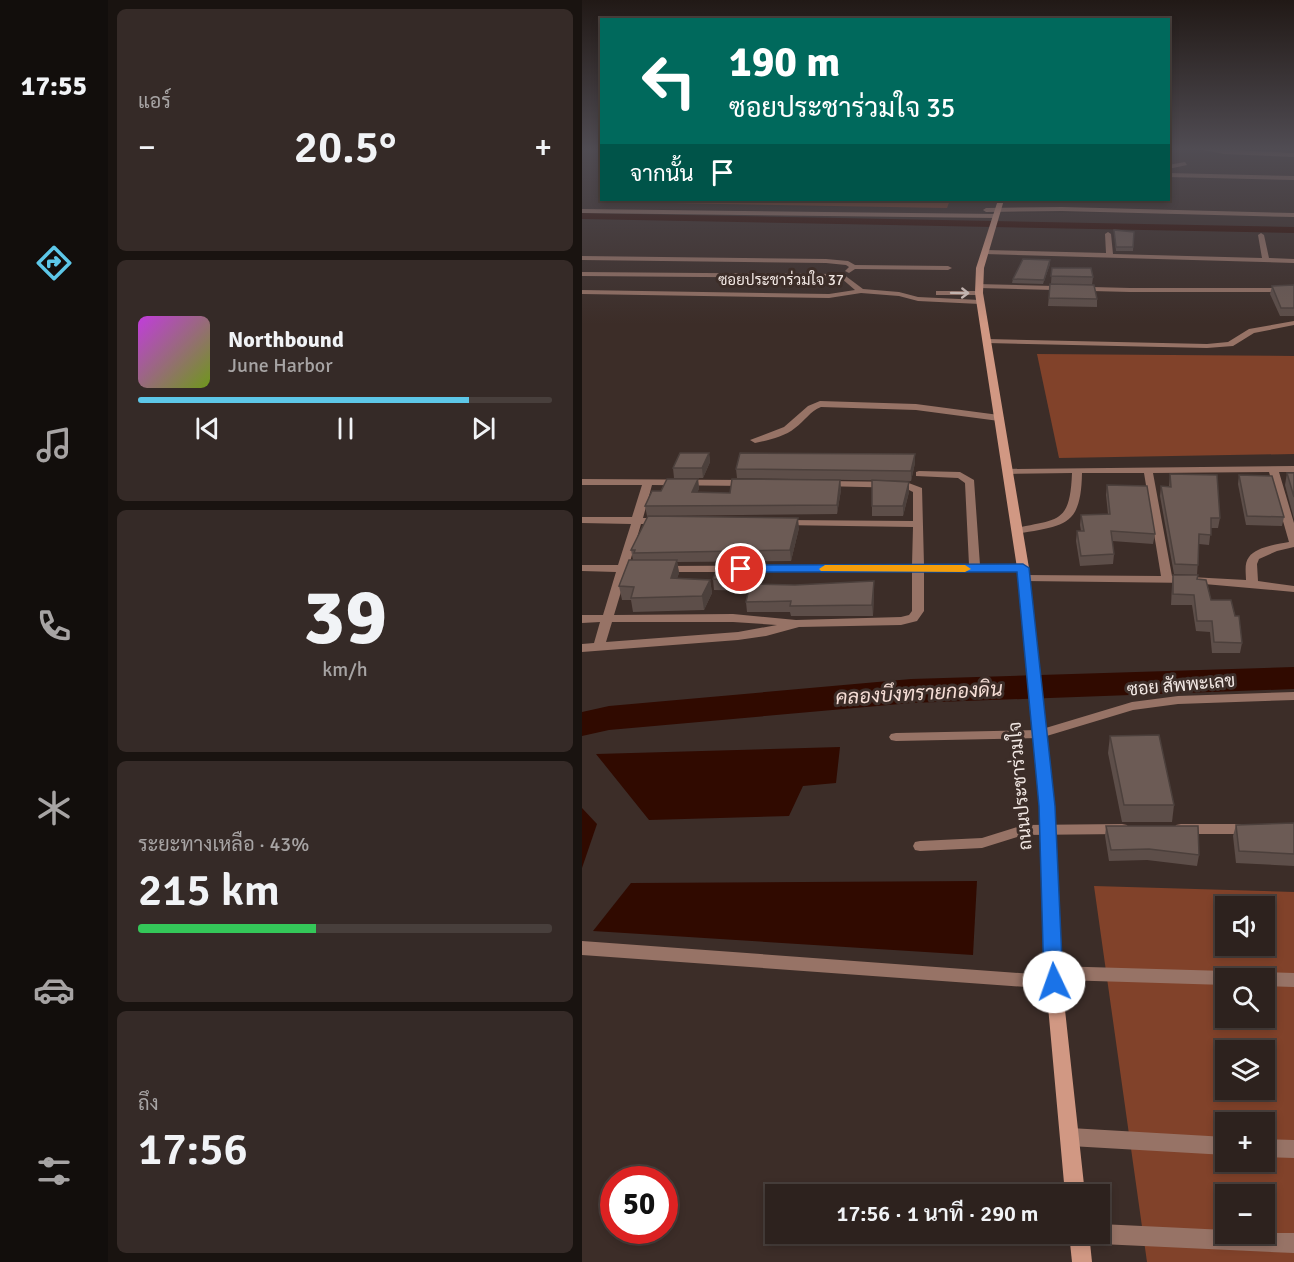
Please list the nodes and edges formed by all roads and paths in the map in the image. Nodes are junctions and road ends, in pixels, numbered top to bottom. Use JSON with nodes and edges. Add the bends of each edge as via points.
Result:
{"nodes":[{"id":1,"x":998,"y":207,"type":"edge"},
{"id":2,"x":582,"y":210,"type":"edge"},
{"id":3,"x":996,"y":215,"type":"junction"},
{"id":4,"x":1294,"y":215,"type":"edge"},
{"id":5,"x":1108,"y":234,"type":"dead end"},
{"id":6,"x":1261,"y":236,"type":"dead end"},
{"id":7,"x":985,"y":252,"type":"junction"},
{"id":8,"x":1110,"y":256,"type":"junction"},
{"id":9,"x":582,"y":258,"type":"edge"},
{"id":10,"x":1266,"y":260,"type":"junction"},
{"id":11,"x":1294,"y":261,"type":"edge"},
{"id":12,"x":853,"y":267,"type":"junction"},
{"id":13,"x":948,"y":268,"type":"dead end"},
{"id":14,"x":582,"y":274,"type":"edge"},
{"id":15,"x":843,"y":276,"type":"junction"},
{"id":16,"x":1080,"y":289,"type":"junction"},
{"id":17,"x":1294,"y":290,"type":"edge"},
{"id":18,"x":861,"y":291,"type":"junction"},
{"id":19,"x":582,"y":292,"type":"edge"},
{"id":20,"x":979,"y":294,"type":"junction"},
{"id":21,"x":1135,"y":297,"type":"dead end"},
{"id":22,"x":1294,"y":323,"type":"edge"},
{"id":23,"x":987,"y":341,"type":"junction"},
{"id":24,"x":999,"y":418,"type":"junction"},
{"id":25,"x":755,"y":440,"type":"dead end"},
{"id":26,"x":1273,"y":469,"type":"junction"},
{"id":27,"x":1294,"y":469,"type":"edge"},
{"id":28,"x":1077,"y":470,"type":"junction"},
{"id":29,"x":1148,"y":470,"type":"junction"},
{"id":30,"x":1007,"y":471,"type":"junction"},
{"id":31,"x":919,"y":474,"type":"dead end"},
{"id":32,"x":582,"y":482,"type":"edge"},
{"id":33,"x":648,"y":483,"type":"junction"},
{"id":34,"x":765,"y":483,"type":"edge"},
{"id":35,"x":813,"y":483,"type":"edge"},
{"id":36,"x":582,"y":520,"type":"edge"},
{"id":37,"x":636,"y":521,"type":"junction"},
{"id":38,"x":670,"y":521,"type":"edge"},
{"id":39,"x":774,"y":523,"type":"edge"},
{"id":40,"x":918,"y":524,"type":"junction"},
{"id":41,"x":1017,"y":531,"type":"junction"},
{"id":42,"x":1294,"y":543,"type":"edge"},
{"id":43,"x":582,"y":568,"type":"edge"},
{"id":44,"x":975,"y":568,"type":"junction"},
{"id":45,"x":620,"y":569,"type":"junction"},
{"id":46,"x":918,"y":569,"type":"junction"},
{"id":47,"x":1024,"y":573,"type":"junction"},
{"id":48,"x":1167,"y":579,"type":"junction"},
{"id":49,"x":1252,"y":583,"type":"junction"},
{"id":50,"x":1294,"y":588,"type":"edge"},
{"id":51,"x":582,"y":619,"type":"edge"},
{"id":52,"x":606,"y":619,"type":"junction"},
{"id":53,"x":799,"y":623,"type":"junction"},
{"id":54,"x":599,"y":647,"type":"junction"},
{"id":55,"x":582,"y":648,"type":"edge"},
{"id":56,"x":1294,"y":696,"type":"edge"},
{"id":57,"x":1040,"y":734,"type":"junction"},
{"id":58,"x":896,"y":737,"type":"dead end"},
{"id":59,"x":1048,"y":829,"type":"junction"},
{"id":60,"x":1142,"y":829,"type":"edge"},
{"id":61,"x":1165,"y":829,"type":"edge"},
{"id":62,"x":1270,"y":829,"type":"edge"},
{"id":63,"x":920,"y":846,"type":"dead end"},
{"id":64,"x":582,"y":948,"type":"edge"},
{"id":65,"x":1054,"y":978,"type":"junction"},
{"id":66,"x":1215,"y":978,"type":"edge"},
{"id":67,"x":1275,"y":979,"type":"edge"},
{"id":68,"x":1294,"y":980,"type":"edge"},
{"id":69,"x":1070,"y":1137,"type":"junction"},
{"id":70,"x":1215,"y":1145,"type":"edge"},
{"id":71,"x":1275,"y":1148,"type":"edge"},
{"id":72,"x":1294,"y":1149,"type":"edge"},
{"id":73,"x":1074,"y":1184,"type":"edge"},
{"id":74,"x":1110,"y":1234,"type":"edge"},
{"id":75,"x":1294,"y":1243,"type":"edge"},
{"id":76,"x":1080,"y":1244,"type":"edge"},
{"id":77,"x":1082,"y":1262,"type":"edge"}],
"edges":[{"from":1,"to":3,"type":"main road","name":"ถนนประชาร่วมใจ"},
{"from":2,"to":3,"type":"street"},
{"from":3,"to":4,"type":"street"},
{"from":3,"to":7,"type":"main road","name":"ถนนประชาร่วมใจ"},
{"from":5,"to":8,"type":"street"},
{"from":6,"to":10,"type":"street"},
{"from":7,"to":8,"type":"street"},
{"from":7,"to":20,"type":"main road","name":"ถนนประชาร่วมใจ"},
{"from":8,"to":10,"type":"street"},
{"from":9,"to":12,"type":"street","via":[[826,261]]},
{"from":10,"to":11,"type":"street"},
{"from":12,"to":13,"type":"street"},
{"from":12,"to":15,"type":"street"},
{"from":14,"to":15,"type":"street"},
{"from":15,"to":18,"type":"street"},
{"from":16,"to":17,"type":"street"},
{"from":16,"to":20,"type":"street","name":"ซอยประชาร่วมใจ 37"},
{"from":16,"to":21,"type":"street","via":[[1098,296]]},
{"from":18,"to":19,"type":"street","name":"ซอยประชาร่วมใจ 37","via":[[829,296]]},
{"from":18,"to":20,"type":"street","name":"ซอยประชาร่วมใจ 37","via":[[918,299]]},
{"from":20,"to":23,"type":"main road","name":"ถนนประชาร่วมใจ"},
{"from":22,"to":23,"type":"street","via":[[1262,328],[1220,346]]},
{"from":23,"to":24,"type":"main road","name":"ถนนประชาร่วมใจ"},
{"from":24,"to":25,"type":"street","via":[[916,407],[820,404],[810,407],[780,434]]},
{"from":24,"to":30,"type":"main road","name":"ถนนประชาร่วมใจ"},
{"from":26,"to":27,"type":"street"},
{"from":26,"to":29,"type":"street"},
{"from":26,"to":42,"type":"street"},
{"from":28,"to":29,"type":"street"},
{"from":28,"to":30,"type":"street"},
{"from":28,"to":41,"type":"street","via":[[1077,502],[1067,519]]},
{"from":29,"to":48,"type":"street"},
{"from":30,"to":41,"type":"main road","name":"ถนนประชาร่วมใจ"},
{"from":31,"to":44,"type":"street","via":[[960,475],[970,482]]},
{"from":32,"to":33,"type":"street"},
{"from":33,"to":34,"type":"street"},
{"from":33,"to":37,"type":"street"},
{"from":35,"to":40,"type":"street","via":[[915,487]]},
{"from":36,"to":37,"type":"street"},
{"from":37,"to":38,"type":"street"},
{"from":37,"to":45,"type":"street"},
{"from":39,"to":40,"type":"street"},
{"from":40,"to":46,"type":"street"},
{"from":41,"to":47,"type":"main road","name":"ถนนประชาร่วมใจ"},
{"from":42,"to":49,"type":"street","via":[[1254,557]]},
{"from":43,"to":45,"type":"street"},
{"from":44,"to":46,"type":"street"},
{"from":44,"to":47,"type":"street"},
{"from":45,"to":46,"type":"street"},
{"from":45,"to":52,"type":"street"},
{"from":46,"to":53,"type":"street","via":[[918,611],[908,620]]},
{"from":47,"to":48,"type":"street"},
{"from":47,"to":57,"type":"main road","name":"ถนนประชาร่วมใจ"},
{"from":48,"to":49,"type":"street"},
{"from":49,"to":50,"type":"street"},
{"from":51,"to":52,"type":"street"},
{"from":52,"to":53,"type":"street","via":[[733,618]]},
{"from":52,"to":54,"type":"street"},
{"from":53,"to":54,"type":"street","via":[[748,635]]},
{"from":54,"to":55,"type":"street"},
{"from":56,"to":57,"type":"street","name":"ซอย สัพพะเลข","via":[[1178,700],[1132,706]]},
{"from":57,"to":58,"type":"street","name":"ซอย สัพพะเลข"},
{"from":57,"to":59,"type":"main road","name":"ถนนประชาร่วมใจ"},
{"from":59,"to":60,"type":"street"},
{"from":59,"to":63,"type":"street","via":[[1024,830],[982,843]]},
{"from":59,"to":65,"type":"main road","name":"ถนนประชาร่วมใจ"},
{"from":61,"to":62,"type":"street"},
{"from":64,"to":65,"type":"street"},
{"from":65,"to":66,"type":"street"},
{"from":65,"to":69,"type":"main road","name":"ถนนประชาร่วมใจ"},
{"from":67,"to":68,"type":"street"},
{"from":69,"to":70,"type":"street"},
{"from":69,"to":73,"type":"main road","name":"ถนนประชาร่วมใจ"},
{"from":71,"to":72,"type":"street"},
{"from":74,"to":75,"type":"street"},
{"from":76,"to":77,"type":"main road"}]}
